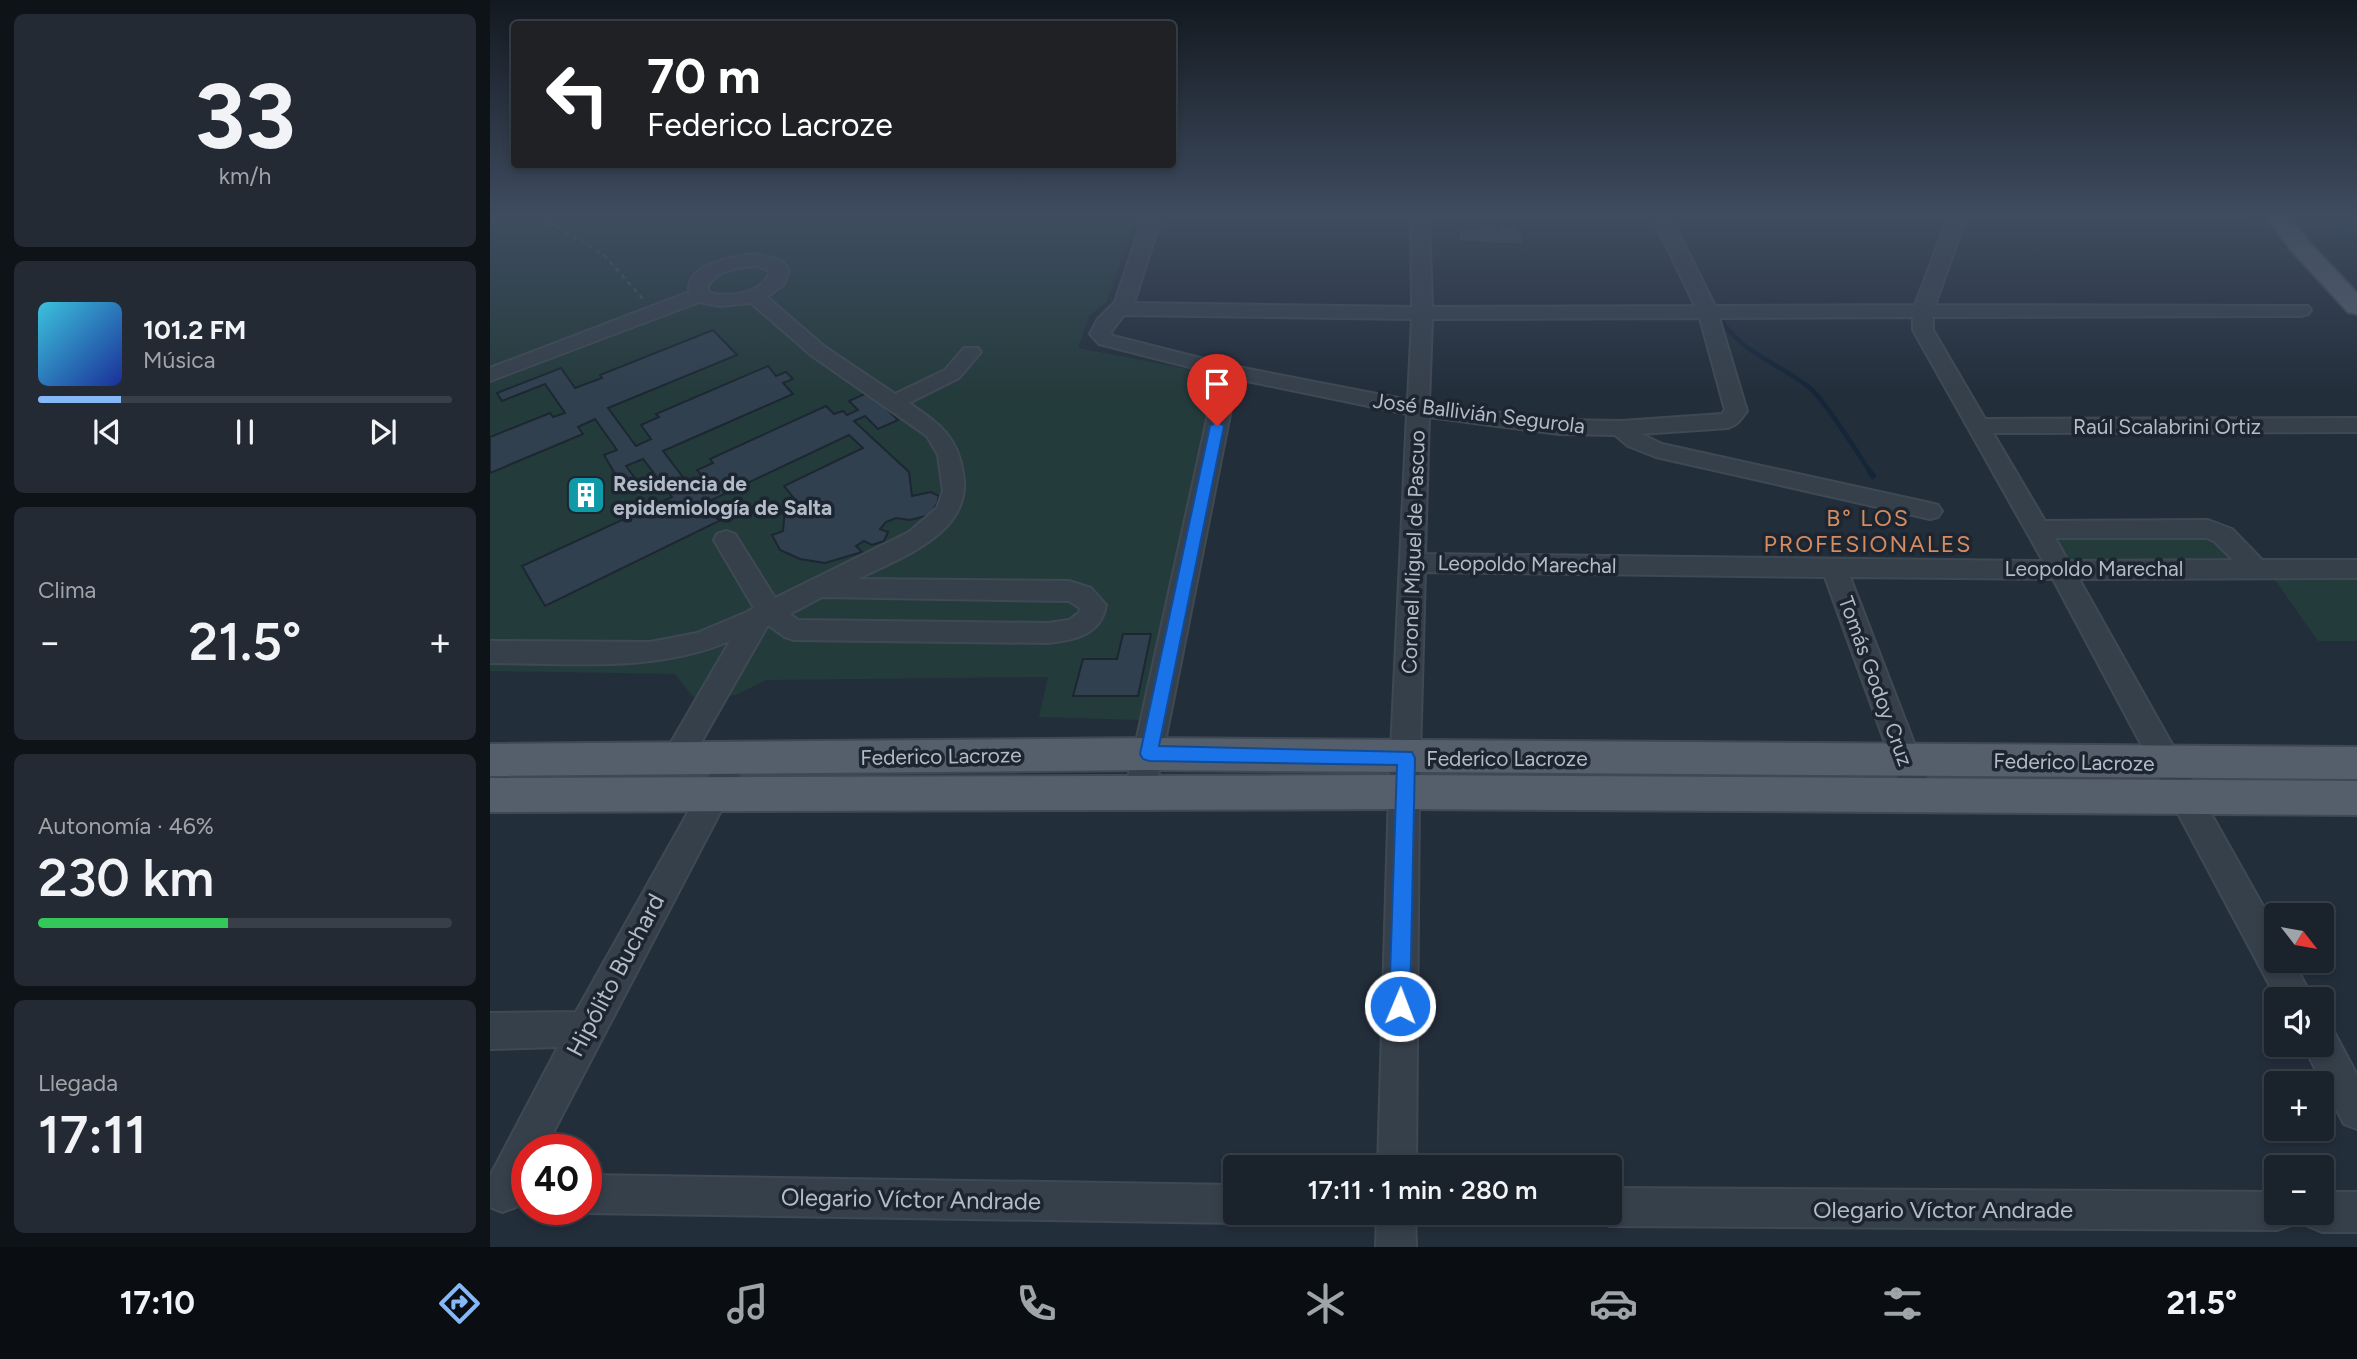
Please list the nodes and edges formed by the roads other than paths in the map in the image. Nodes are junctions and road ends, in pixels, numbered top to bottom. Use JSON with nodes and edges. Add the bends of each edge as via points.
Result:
{"nodes":[{"id":1,"x":707,"y":276,"type":"edge"},
{"id":2,"x":779,"y":276,"type":"edge"},
{"id":3,"x":1133,"y":276,"type":"edge"},
{"id":4,"x":1421,"y":276,"type":"edge"},
{"id":5,"x":1690,"y":276,"type":"edge"},
{"id":6,"x":1936,"y":276,"type":"edge"},
{"id":7,"x":2329,"y":276,"type":"edge"},
{"id":8,"x":699,"y":295,"type":"junction"},
{"id":9,"x":754,"y":296,"type":"junction"},
{"id":10,"x":2357,"y":307,"type":"edge"},
{"id":11,"x":1119,"y":309,"type":"junction"},
{"id":12,"x":2301,"y":310,"type":"dead end"},
{"id":13,"x":1708,"y":312,"type":"junction"},
{"id":14,"x":1923,"y":312,"type":"junction"},
{"id":15,"x":1422,"y":313,"type":"junction"},
{"id":16,"x":572,"y":343,"type":"junction"},
{"id":17,"x":971,"y":352,"type":"dead end"},
{"id":18,"x":1228,"y":371,"type":"junction"},
{"id":19,"x":490,"y":375,"type":"edge"},
{"id":20,"x":490,"y":392,"type":"edge"},
{"id":21,"x":893,"y":403,"type":"junction"},
{"id":22,"x":1418,"y":409,"type":"junction"},
{"id":23,"x":2357,"y":425,"type":"edge"},
{"id":24,"x":1977,"y":426,"type":"junction"},
{"id":25,"x":1621,"y":428,"type":"junction"},
{"id":26,"x":1930,"y":511,"type":"dead end"},
{"id":27,"x":2038,"y":530,"type":"junction"},
{"id":28,"x":726,"y":540,"type":"dead end"},
{"id":29,"x":1412,"y":563,"type":"junction"},
{"id":30,"x":1834,"y":567,"type":"junction"},
{"id":31,"x":2255,"y":568,"type":"junction"},
{"id":32,"x":2061,"y":569,"type":"junction"},
{"id":33,"x":2357,"y":569,"type":"edge"},
{"id":34,"x":819,"y":587,"type":"junction"},
{"id":35,"x":763,"y":616,"type":"junction"},
{"id":36,"x":490,"y":652,"type":"edge"},
{"id":37,"x":1149,"y":754,"type":"junction"},
{"id":38,"x":677,"y":758,"type":"junction"},
{"id":39,"x":733,"y":759,"type":"junction"},
{"id":40,"x":490,"y":760,"type":"edge"},
{"id":41,"x":1904,"y":760,"type":"junction"},
{"id":42,"x":2168,"y":763,"type":"junction"},
{"id":43,"x":2357,"y":763,"type":"edge"},
{"id":44,"x":1405,"y":775,"type":"junction"},
{"id":45,"x":1140,"y":792,"type":"junction"},
{"id":46,"x":490,"y":795,"type":"edge"},
{"id":47,"x":1919,"y":795,"type":"junction"},
{"id":48,"x":712,"y":796,"type":"junction"},
{"id":49,"x":2187,"y":799,"type":"junction"},
{"id":50,"x":2357,"y":799,"type":"edge"},
{"id":51,"x":2289,"y":987,"type":"edge"},
{"id":52,"x":586,"y":1029,"type":"junction"},
{"id":53,"x":490,"y":1031,"type":"edge"},
{"id":54,"x":2328,"y":1057,"type":"edge"},
{"id":55,"x":2357,"y":1111,"type":"edge"},
{"id":56,"x":1397,"y":1155,"type":"edge"},
{"id":57,"x":602,"y":1194,"type":"edge"},
{"id":58,"x":506,"y":1196,"type":"edge"},
{"id":59,"x":1223,"y":1204,"type":"edge"},
{"id":60,"x":1622,"y":1207,"type":"edge"},
{"id":61,"x":2264,"y":1211,"type":"edge"},
{"id":62,"x":2334,"y":1212,"type":"edge"},
{"id":63,"x":2357,"y":1212,"type":"edge"},
{"id":64,"x":1396,"y":1225,"type":"edge"},
{"id":65,"x":1396,"y":1247,"type":"edge"}],
"edges":[{"from":1,"to":8,"type":"street","via":[[699,282]]},
{"from":2,"to":9,"type":"street"},
{"from":3,"to":11,"type":"street"},
{"from":4,"to":15,"type":"street"},
{"from":5,"to":13,"type":"street"},
{"from":6,"to":14,"type":"street"},
{"from":7,"to":10,"type":"main road"},
{"from":8,"to":9,"type":"street","via":[[715,302]]},
{"from":8,"to":16,"type":"street"},
{"from":9,"to":21,"type":"street","via":[[818,351]]},
{"from":11,"to":15,"type":"street"},
{"from":11,"to":18,"type":"street","name":"José Ballivián Segurola","via":[[1100,334],[1106,340]]},
{"from":12,"to":14,"type":"street"},
{"from":13,"to":14,"type":"street"},
{"from":13,"to":15,"type":"street"},
{"from":13,"to":25,"type":"street","via":[[1736,411],[1728,421]]},
{"from":14,"to":24,"type":"street","via":[[1923,330]]},
{"from":15,"to":22,"type":"street","name":"Coronel Miguel de Pascuo"},
{"from":16,"to":19,"type":"street"},
{"from":16,"to":20,"type":"street","via":[[562,363]]},
{"from":17,"to":21,"type":"street","via":[[952,374]]},
{"from":18,"to":22,"type":"street","name":"José Ballivián Segurola"},
{"from":18,"to":37,"type":"street"},
{"from":21,"to":34,"type":"street","via":[[935,431],[949,455],[955,491],[947,512],[918,538]]},
{"from":22,"to":25,"type":"street","name":"José Ballivián Segurola","via":[[1559,427]]},
{"from":22,"to":29,"type":"street","name":"Coronel Miguel de Pascuo"},
{"from":23,"to":24,"type":"street","name":"Raúl Scalabrini Ortiz"},
{"from":24,"to":27,"type":"street"},
{"from":25,"to":26,"type":"street","via":[[1656,450]]},
{"from":27,"to":31,"type":"street","via":[[2208,529],[2223,535]]},
{"from":27,"to":32,"type":"street"},
{"from":28,"to":35,"type":"street"},
{"from":29,"to":30,"type":"street","name":"Leopoldo Marechal"},
{"from":29,"to":44,"type":"street","name":"Coronel Miguel de Pascuo"},
{"from":30,"to":32,"type":"street","name":"Leopoldo Marechal"},
{"from":30,"to":41,"type":"street","name":"Tomás Godoy Cruz"},
{"from":31,"to":32,"type":"street","name":"Leopoldo Marechal"},
{"from":31,"to":33,"type":"street","name":"Leopoldo Marechal"},
{"from":32,"to":42,"type":"street"},
{"from":34,"to":35,"type":"street"},
{"from":34,"to":35,"type":"street","via":[[1069,591],[1090,600],[1093,612],[1072,631],[1048,633],[794,631]]},
{"from":35,"to":36,"type":"street","via":[[702,642],[650,653]]},
{"from":35,"to":38,"type":"street"},
{"from":37,"to":39,"type":"main road","name":"Federico Lacroze"},
{"from":37,"to":44,"type":"main road","name":"Federico Lacroze"},
{"from":37,"to":45,"type":"street"},
{"from":38,"to":39,"type":"main road","name":"Federico Lacroze"},
{"from":38,"to":40,"type":"main road","name":"Federico Lacroze"},
{"from":39,"to":48,"type":"street","name":"Hipólito Buchard"},
{"from":41,"to":42,"type":"main road","name":"Federico Lacroze"},
{"from":41,"to":44,"type":"main road","name":"Federico Lacroze"},
{"from":41,"to":47,"type":"street","name":"Tomás Godoy Cruz"},
{"from":42,"to":43,"type":"main road","name":"Federico Lacroze"},
{"from":42,"to":49,"type":"street"},
{"from":44,"to":45,"type":"main road","name":"Federico Lacroze"},
{"from":44,"to":47,"type":"main road","name":"Federico Lacroze"},
{"from":44,"to":56,"type":"street","name":"Coronel Miguel de Pascuo"},
{"from":45,"to":48,"type":"main road","name":"Federico Lacroze"},
{"from":46,"to":48,"type":"main road","name":"Federico Lacroze"},
{"from":47,"to":49,"type":"main road","name":"Federico Lacroze"},
{"from":48,"to":52,"type":"street","name":"Hipólito Buchard"},
{"from":49,"to":50,"type":"main road","name":"Federico Lacroze"},
{"from":49,"to":51,"type":"street"},
{"from":52,"to":53,"type":"street"},
{"from":52,"to":58,"type":"street","name":"Hipólito Buchard"},
{"from":54,"to":55,"type":"street"},
{"from":57,"to":59,"type":"street","name":"Olegario Víctor Andrade"},
{"from":60,"to":61,"type":"street","name":"Olegario Víctor Andrade"},
{"from":62,"to":63,"type":"street"},
{"from":64,"to":65,"type":"street"}]}
